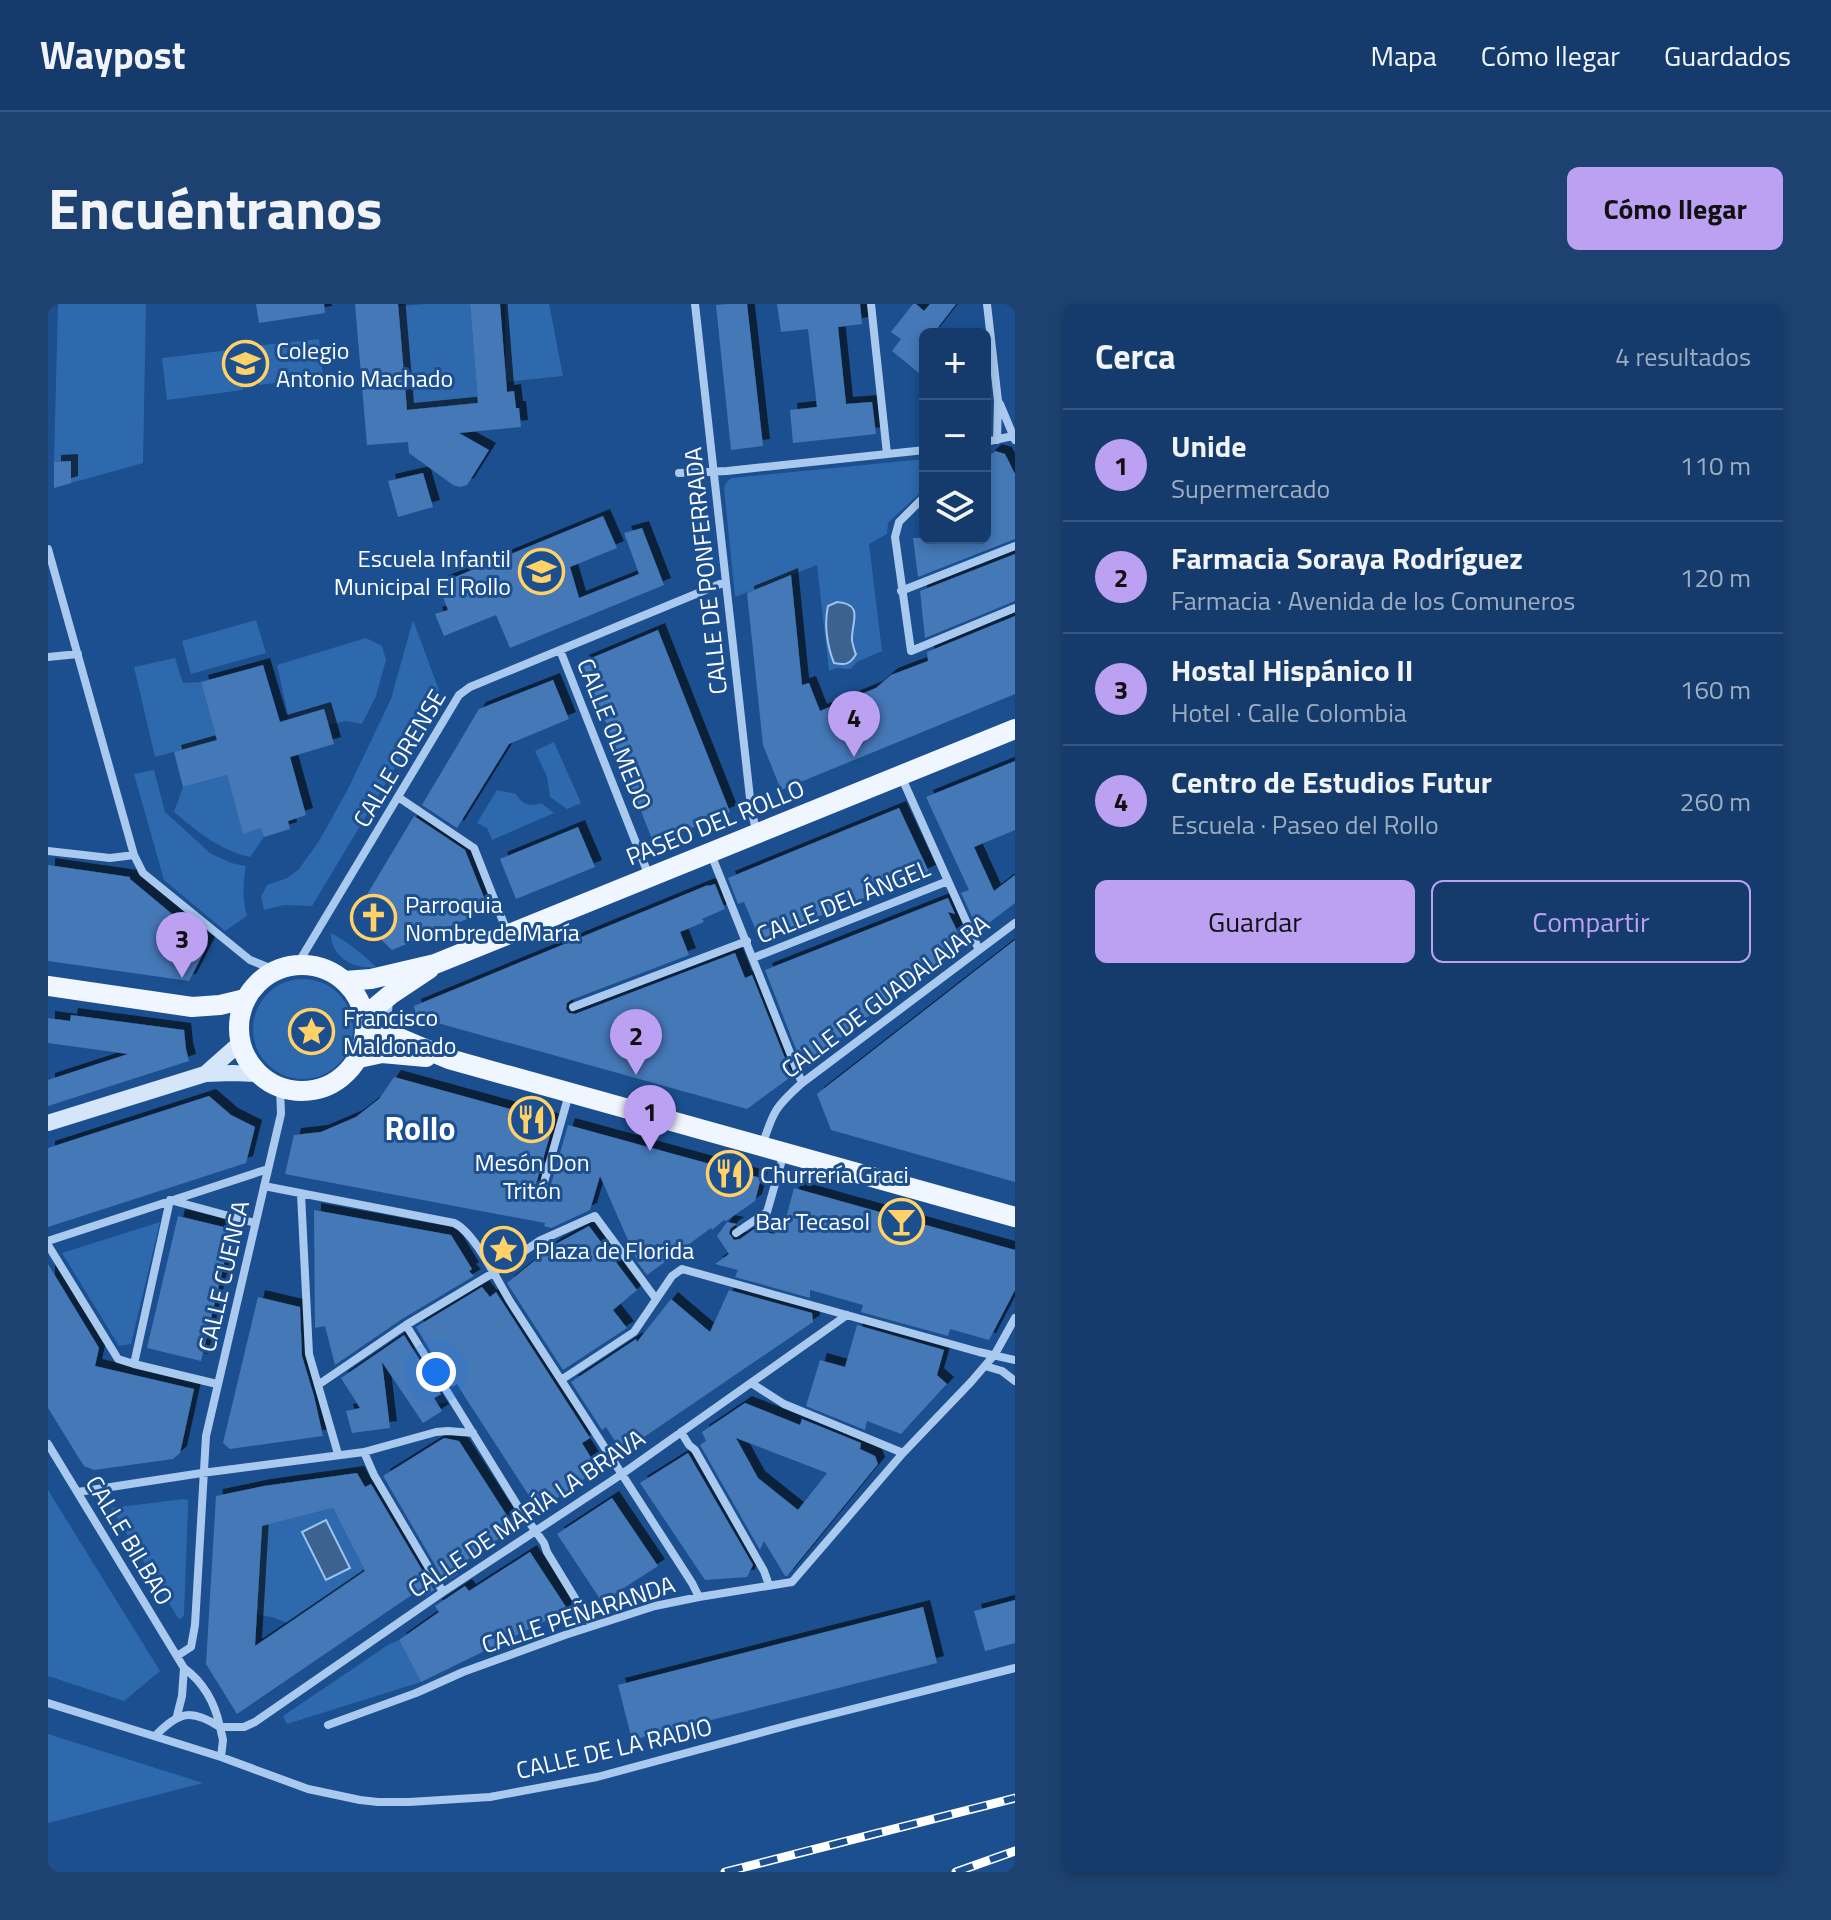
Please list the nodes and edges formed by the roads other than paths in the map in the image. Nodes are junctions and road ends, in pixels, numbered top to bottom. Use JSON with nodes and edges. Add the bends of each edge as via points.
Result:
{"nodes":[{"id":1,"x":695,"y":304,"type":"edge"},
{"id":2,"x":871,"y":304,"type":"edge"},
{"id":3,"x":987,"y":304,"type":"edge"},
{"id":4,"x":998,"y":401,"type":"junction"},
{"id":5,"x":1014,"y":438,"type":"edge"},
{"id":6,"x":997,"y":440,"type":"junction"},
{"id":7,"x":991,"y":441,"type":"edge"},
{"id":8,"x":919,"y":451,"type":"edge"},
{"id":9,"x":887,"y":454,"type":"junction"},
{"id":10,"x":714,"y":472,"type":"junction"},
{"id":11,"x":679,"y":473,"type":"dead end"},
{"id":12,"x":919,"y":502,"type":"edge"},
{"id":13,"x":1015,"y":546,"type":"edge"},
{"id":14,"x":48,"y":549,"type":"edge"},
{"id":15,"x":725,"y":582,"type":"junction"},
{"id":16,"x":901,"y":591,"type":"junction"},
{"id":17,"x":1015,"y":608,"type":"edge"},
{"id":18,"x":560,"y":650,"type":"junction"},
{"id":19,"x":78,"y":654,"type":"junction"},
{"id":20,"x":48,"y":657,"type":"edge"},
{"id":21,"x":1015,"y":729,"type":"edge"},
{"id":22,"x":901,"y":775,"type":"junction"},
{"id":23,"x":398,"y":797,"type":"junction"},
{"id":24,"x":757,"y":834,"type":"junction"},
{"id":25,"x":48,"y":851,"type":"edge"},
{"id":26,"x":710,"y":852,"type":"junction"},
{"id":27,"x":134,"y":855,"type":"junction"},
{"id":28,"x":650,"y":877,"type":"junction"},
{"id":29,"x":948,"y":881,"type":"junction"},
{"id":30,"x":1015,"y":923,"type":"edge"},
{"id":31,"x":508,"y":934,"type":"junction"},
{"id":32,"x":747,"y":941,"type":"junction"},
{"id":33,"x":979,"y":950,"type":"junction"},
{"id":34,"x":753,"y":958,"type":"junction"},
{"id":35,"x":435,"y":964,"type":"junction"},
{"id":36,"x":297,"y":965,"type":"junction"},
{"id":37,"x":275,"y":970,"type":"junction"},
{"id":38,"x":345,"y":981,"type":"junction"},
{"id":39,"x":48,"y":986,"type":"edge"},
{"id":40,"x":390,"y":995,"type":"junction"},
{"id":41,"x":245,"y":999,"type":"junction"},
{"id":42,"x":192,"y":1007,"type":"junction"},
{"id":43,"x":573,"y":1007,"type":"dead end"},
{"id":44,"x":365,"y":1020,"type":"junction"},
{"id":45,"x":239,"y":1036,"type":"junction"},
{"id":46,"x":396,"y":1037,"type":"junction"},
{"id":47,"x":359,"y":1058,"type":"junction"},
{"id":48,"x":449,"y":1059,"type":"junction"},
{"id":49,"x":205,"y":1074,"type":"junction"},
{"id":50,"x":258,"y":1074,"type":"junction"},
{"id":51,"x":802,"y":1083,"type":"junction"},
{"id":52,"x":280,"y":1088,"type":"junction"},
{"id":53,"x":569,"y":1093,"type":"junction"},
{"id":54,"x":48,"y":1123,"type":"edge"},
{"id":55,"x":762,"y":1147,"type":"junction"},
{"id":56,"x":784,"y":1152,"type":"junction"},
{"id":57,"x":268,"y":1169,"type":"junction"},
{"id":58,"x":264,"y":1186,"type":"junction"},
{"id":59,"x":541,"y":1193,"type":"dead end"},
{"id":60,"x":301,"y":1194,"type":"junction"},
{"id":61,"x":170,"y":1200,"type":"junction"},
{"id":62,"x":1015,"y":1217,"type":"edge"},
{"id":63,"x":255,"y":1223,"type":"junction"},
{"id":64,"x":736,"y":1233,"type":"dead end"},
{"id":65,"x":48,"y":1243,"type":"edge"},
{"id":66,"x":493,"y":1273,"type":"junction"},
{"id":67,"x":656,"y":1299,"type":"junction"},
{"id":68,"x":847,"y":1315,"type":"junction"},
{"id":69,"x":1015,"y":1318,"type":"edge"},
{"id":70,"x":406,"y":1325,"type":"junction"},
{"id":71,"x":995,"y":1354,"type":"junction"},
{"id":72,"x":1015,"y":1360,"type":"edge"},
{"id":73,"x":134,"y":1364,"type":"junction"},
{"id":74,"x":985,"y":1366,"type":"junction"},
{"id":75,"x":561,"y":1380,"type":"junction"},
{"id":76,"x":1015,"y":1381,"type":"edge"},
{"id":77,"x":751,"y":1383,"type":"junction"},
{"id":78,"x":217,"y":1384,"type":"junction"},
{"id":79,"x":318,"y":1385,"type":"junction"},
{"id":80,"x":681,"y":1432,"type":"junction"},
{"id":81,"x":473,"y":1433,"type":"junction"},
{"id":82,"x":48,"y":1444,"type":"edge"},
{"id":83,"x":364,"y":1452,"type":"junction"},
{"id":84,"x":903,"y":1453,"type":"junction"},
{"id":85,"x":338,"y":1454,"type":"junction"},
{"id":86,"x":202,"y":1473,"type":"junction"},
{"id":87,"x":622,"y":1474,"type":"junction"},
{"id":88,"x":78,"y":1492,"type":"junction"},
{"id":89,"x":536,"y":1530,"type":"junction"},
{"id":90,"x":769,"y":1585,"type":"junction"},
{"id":91,"x":443,"y":1592,"type":"junction"},
{"id":92,"x":699,"y":1597,"type":"junction"},
{"id":93,"x":195,"y":1622,"type":"joint"},
{"id":94,"x":592,"y":1626,"type":"junction"},
{"id":95,"x":177,"y":1656,"type":"junction"},
{"id":96,"x":184,"y":1668,"type":"junction"},
{"id":97,"x":1015,"y":1668,"type":"edge"},
{"id":98,"x":48,"y":1703,"type":"edge"},
{"id":99,"x":177,"y":1716,"type":"junction"},
{"id":100,"x":328,"y":1725,"type":"dead end"},
{"id":101,"x":220,"y":1727,"type":"junction"},
{"id":102,"x":155,"y":1736,"type":"junction"},
{"id":103,"x":221,"y":1757,"type":"junction"}],
"edges":[{"from":1,"to":10,"type":"street","name":"CALLE DE PONFERRADA"},
{"from":2,"to":9,"type":"street"},
{"from":3,"to":4,"type":"street"},
{"from":4,"to":5,"type":"street"},
{"from":4,"to":6,"type":"street"},
{"from":5,"to":6,"type":"street"},
{"from":6,"to":7,"type":"street"},
{"from":8,"to":9,"type":"street"},
{"from":9,"to":10,"type":"street"},
{"from":10,"to":11,"type":"street"},
{"from":10,"to":15,"type":"street","name":"CALLE DE PONFERRADA"},
{"from":12,"to":16,"type":"street","via":[[897,530]]},
{"from":13,"to":16,"type":"street"},
{"from":14,"to":19,"type":"street"},
{"from":15,"to":18,"type":"street","name":"CALLE ORENSE"},
{"from":15,"to":24,"type":"street","name":"CALLE DE PONFERRADA"},
{"from":16,"to":17,"type":"street","via":[[911,651]]},
{"from":18,"to":23,"type":"street","name":"CALLE ORENSE","via":[[459,695]]},
{"from":18,"to":28,"type":"street","name":"CALLE OLMEDO"},
{"from":19,"to":20,"type":"street"},
{"from":19,"to":27,"type":"street"},
{"from":21,"to":22,"type":"main road","name":"PASEO DEL ROLLO"},
{"from":22,"to":24,"type":"main road","name":"PASEO DEL ROLLO"},
{"from":22,"to":29,"type":"street"},
{"from":23,"to":31,"type":"street","via":[[474,848]]},
{"from":23,"to":36,"type":"street","name":"CALLE ORENSE"},
{"from":24,"to":26,"type":"main road","name":"PASEO DEL ROLLO"},
{"from":25,"to":27,"type":"street","via":[[110,858]]},
{"from":26,"to":28,"type":"main road","name":"PASEO DEL ROLLO"},
{"from":26,"to":32,"type":"street"},
{"from":27,"to":37,"type":"street","via":[[143,873],[226,942]]},
{"from":28,"to":31,"type":"main road","name":"PASEO DEL ROLLO"},
{"from":29,"to":33,"type":"street"},
{"from":29,"to":34,"type":"street","name":"CALLE DEL ÁNGEL"},
{"from":30,"to":33,"type":"street","name":"CALLE DE GUADALAJARA"},
{"from":31,"to":35,"type":"main road","name":"PASEO DEL ROLLO"},
{"from":32,"to":34,"type":"street"},
{"from":32,"to":43,"type":"street","name":"CALLE DEL ÁNGEL"},
{"from":33,"to":51,"type":"street","name":"CALLE DE GUADALAJARA"},
{"from":34,"to":51,"type":"street"},
{"from":35,"to":38,"type":"main road","name":"PASEO DEL ROLLO"},
{"from":35,"to":40,"type":"main road","name":"PASEO DEL ROLLO"},
{"from":36,"to":37,"type":"main road"},
{"from":36,"to":38,"type":"main road","via":[[331,971]]},
{"from":37,"to":41,"type":"main road"},
{"from":38,"to":44,"type":"main road","via":[[358,997]]},
{"from":39,"to":42,"type":"main road"},
{"from":40,"to":44,"type":"main road","name":"PASEO DEL ROLLO"},
{"from":40,"to":46,"type":"street","via":[[388,1012]]},
{"from":41,"to":42,"type":"main road"},
{"from":41,"to":45,"type":"main road"},
{"from":42,"to":45,"type":"main road","via":[[219,1018]]},
{"from":44,"to":46,"type":"main road"},
{"from":44,"to":47,"type":"main road"},
{"from":45,"to":49,"type":"main road"},
{"from":45,"to":50,"type":"main road"},
{"from":46,"to":48,"type":"main road"},
{"from":47,"to":48,"type":"main road","via":[[382,1053]]},
{"from":47,"to":52,"type":"main road","via":[[334,1084],[298,1092]]},
{"from":48,"to":53,"type":"main road"},
{"from":49,"to":50,"type":"main road"},
{"from":49,"to":54,"type":"main road"},
{"from":50,"to":52,"type":"main road"},
{"from":51,"to":55,"type":"street","name":"CALLE DE GUADALAJARA","via":[[779,1104]]},
{"from":52,"to":57,"type":"street","name":"CALLE CUENCA","via":[[281,1114]]},
{"from":53,"to":55,"type":"main road"},
{"from":53,"to":59,"type":"street"},
{"from":55,"to":56,"type":"main road"},
{"from":56,"to":62,"type":"main road"},
{"from":56,"to":64,"type":"street","via":[[767,1212]]},
{"from":57,"to":58,"type":"street","name":"CALLE CUENCA"},
{"from":57,"to":61,"type":"street"},
{"from":58,"to":60,"type":"street"},
{"from":58,"to":63,"type":"street","name":"CALLE CUENCA"},
{"from":60,"to":66,"type":"street","via":[[454,1223],[474,1242]]},
{"from":60,"to":79,"type":"street","via":[[306,1324]]},
{"from":61,"to":63,"type":"street"},
{"from":61,"to":65,"type":"street"},
{"from":61,"to":73,"type":"street"},
{"from":63,"to":78,"type":"street","name":"CALLE CUENCA"},
{"from":65,"to":73,"type":"street","via":[[118,1359]]},
{"from":66,"to":67,"type":"street","via":[[539,1241],[595,1216]]},
{"from":66,"to":70,"type":"street"},
{"from":66,"to":75,"type":"street"},
{"from":67,"to":68,"type":"street","via":[[682,1269]]},
{"from":67,"to":75,"type":"street","via":[[634,1332]]},
{"from":68,"to":71,"type":"street"},
{"from":68,"to":77,"type":"street","name":"CALLE DE MARÍA LA BRAVA"},
{"from":69,"to":71,"type":"street","name":"CALLE PEÑARANDA"},
{"from":70,"to":79,"type":"street"},
{"from":70,"to":81,"type":"street"},
{"from":71,"to":72,"type":"street"},
{"from":71,"to":74,"type":"street","name":"CALLE PEÑARANDA"},
{"from":73,"to":78,"type":"street"},
{"from":74,"to":76,"type":"street"},
{"from":74,"to":84,"type":"street","name":"CALLE PEÑARANDA"},
{"from":75,"to":87,"type":"street"},
{"from":77,"to":80,"type":"street","name":"CALLE DE MARÍA LA BRAVA"},
{"from":77,"to":84,"type":"street","via":[[784,1404]]},
{"from":78,"to":86,"type":"street","name":"CALLE CUENCA"},
{"from":79,"to":85,"type":"street"},
{"from":80,"to":87,"type":"street","name":"CALLE DE MARÍA LA BRAVA"},
{"from":80,"to":90,"type":"street"},
{"from":81,"to":83,"type":"street","via":[[436,1432]]},
{"from":81,"to":89,"type":"street"},
{"from":82,"to":88,"type":"street","name":"CALLE BILBAO"},
{"from":83,"to":85,"type":"street"},
{"from":83,"to":91,"type":"street"},
{"from":84,"to":90,"type":"street","name":"CALLE PEÑARANDA","via":[[792,1582]]},
{"from":85,"to":86,"type":"street"},
{"from":86,"to":88,"type":"street"},
{"from":86,"to":93,"type":"street","name":"CALLE CUENCA"},
{"from":87,"to":89,"type":"street","name":"CALLE DE MARÍA LA BRAVA"},
{"from":87,"to":92,"type":"street"},
{"from":88,"to":95,"type":"street","name":"CALLE BILBAO"},
{"from":89,"to":91,"type":"street","name":"CALLE DE MARÍA LA BRAVA"},
{"from":89,"to":94,"type":"street"},
{"from":90,"to":92,"type":"street","name":"CALLE PEÑARANDA"},
{"from":91,"to":101,"type":"street","name":"CALLE DE MARÍA LA BRAVA","via":[[255,1722]]},
{"from":92,"to":94,"type":"street","name":"CALLE PEÑARANDA"},
{"from":93,"to":95,"type":"street","name":"CALLE BILBAO","via":[[191,1647]]},
{"from":94,"to":100,"type":"street","name":"CALLE PEÑARANDA"},
{"from":95,"to":96,"type":"street","name":"CALLE BILBAO"},
{"from":96,"to":99,"type":"street"},
{"from":96,"to":101,"type":"street","name":"CALLE BILBAO","via":[[198,1678]]},
{"from":97,"to":103,"type":"street","name":"CALLE DE LA RADIO","via":[[597,1777],[490,1797],[360,1800],[308,1789]]},
{"from":98,"to":102,"type":"street","name":"CALLE DE LA RADIO"},
{"from":99,"to":101,"type":"street","via":[[207,1719]]},
{"from":99,"to":102,"type":"street"},
{"from":101,"to":103,"type":"street"},
{"from":102,"to":103,"type":"street","name":"CALLE DE LA RADIO"}]}
